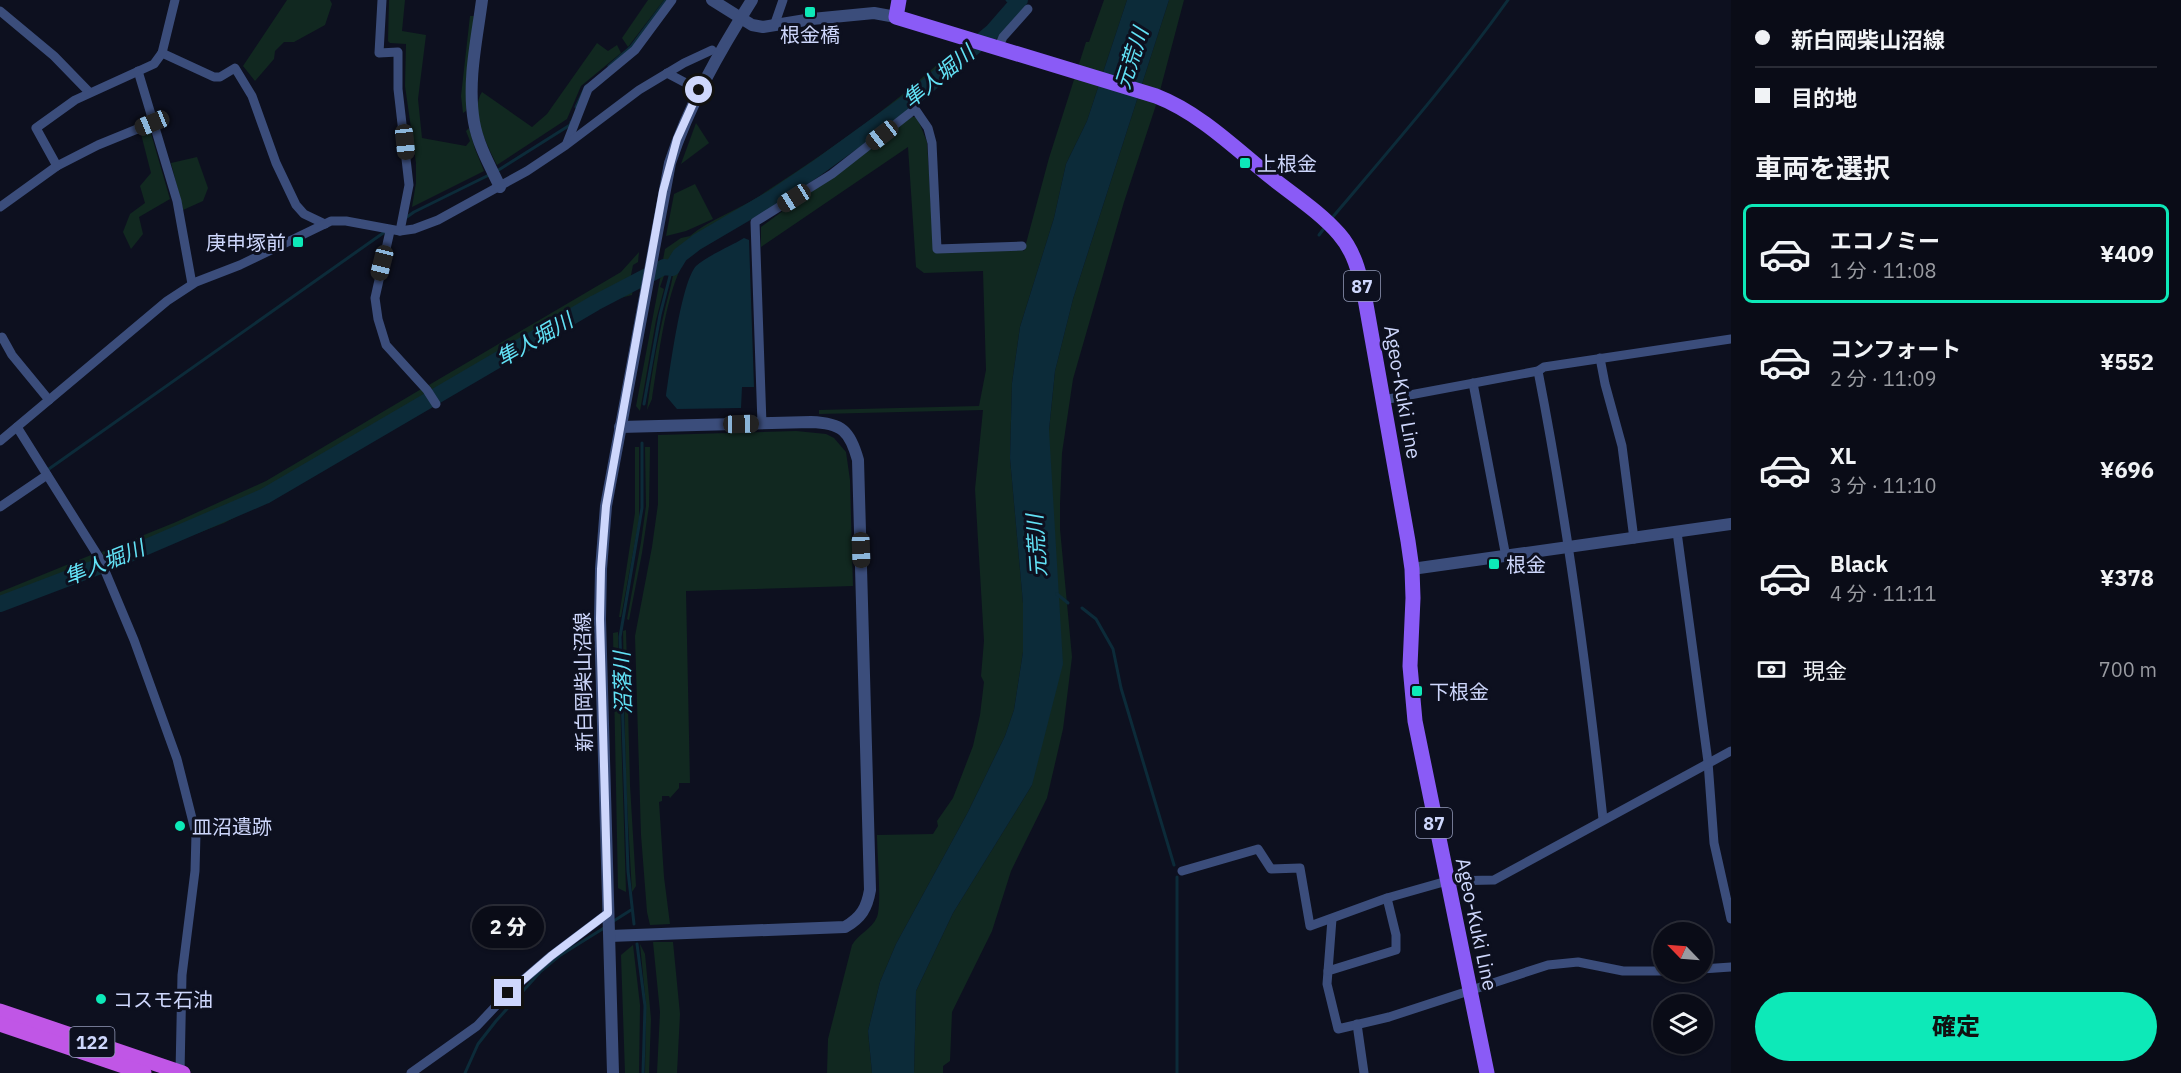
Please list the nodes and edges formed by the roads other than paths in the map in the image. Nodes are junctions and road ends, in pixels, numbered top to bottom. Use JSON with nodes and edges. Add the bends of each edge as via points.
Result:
{"nodes":[{"id":1,"x":175,"y":0,"type":"edge"},
{"id":2,"x":381,"y":0,"type":"edge"},
{"id":3,"x":482,"y":0,"type":"edge"},
{"id":4,"x":672,"y":0,"type":"edge"},
{"id":5,"x":712,"y":0,"type":"edge"},
{"id":6,"x":752,"y":0,"type":"edge"},
{"id":7,"x":783,"y":0,"type":"edge"},
{"id":8,"x":899,"y":0,"type":"edge"},
{"id":9,"x":1028,"y":9,"type":"dead end"},
{"id":10,"x":0,"y":11,"type":"edge"},
{"id":11,"x":896,"y":17,"type":"junction"},
{"id":12,"x":740,"y":18,"type":"junction"},
{"id":13,"x":774,"y":26,"type":"junction"},
{"id":14,"x":994,"y":47,"type":"junction"},
{"id":15,"x":712,"y":50,"type":"dead end"},
{"id":16,"x":162,"y":53,"type":"junction"},
{"id":17,"x":138,"y":71,"type":"junction"},
{"id":18,"x":667,"y":73,"type":"junction"},
{"id":19,"x":699,"y":90,"type":"junction"},
{"id":20,"x":89,"y":92,"type":"junction"},
{"id":21,"x":152,"y":123,"type":"junction"},
{"id":22,"x":566,"y":145,"type":"junction"},
{"id":23,"x":57,"y":166,"type":"junction"},
{"id":24,"x":500,"y":187,"type":"junction"},
{"id":25,"x":0,"y":207,"type":"edge"},
{"id":26,"x":325,"y":224,"type":"junction"},
{"id":27,"x":395,"y":231,"type":"junction"},
{"id":28,"x":1022,"y":246,"type":"dead end"},
{"id":29,"x":192,"y":284,"type":"junction"},
{"id":30,"x":1,"y":337,"type":"edge"},
{"id":31,"x":1731,"y":339,"type":"edge"},
{"id":32,"x":1600,"y":358,"type":"junction"},
{"id":33,"x":1538,"y":371,"type":"junction"},
{"id":34,"x":1473,"y":383,"type":"junction"},
{"id":35,"x":1383,"y":399,"type":"junction"},
{"id":36,"x":49,"y":400,"type":"junction"},
{"id":37,"x":436,"y":404,"type":"dead end"},
{"id":38,"x":762,"y":424,"type":"junction"},
{"id":39,"x":17,"y":427,"type":"junction"},
{"id":40,"x":620,"y":427,"type":"junction"},
{"id":41,"x":0,"y":441,"type":"edge"},
{"id":42,"x":47,"y":475,"type":"junction"},
{"id":43,"x":0,"y":507,"type":"edge"},
{"id":44,"x":1731,"y":524,"type":"edge"},
{"id":45,"x":1677,"y":532,"type":"junction"},
{"id":46,"x":1634,"y":539,"type":"junction"},
{"id":47,"x":1569,"y":548,"type":"junction"},
{"id":48,"x":1506,"y":557,"type":"junction"},
{"id":49,"x":1412,"y":569,"type":"junction"},
{"id":50,"x":1731,"y":751,"type":"edge"},
{"id":51,"x":1708,"y":762,"type":"junction"},
{"id":52,"x":1603,"y":819,"type":"junction"},
{"id":53,"x":1182,"y":871,"type":"dead end"},
{"id":54,"x":1447,"y":881,"type":"junction"},
{"id":55,"x":1387,"y":898,"type":"junction"},
{"id":56,"x":608,"y":913,"type":"junction"},
{"id":57,"x":1332,"y":919,"type":"junction"},
{"id":58,"x":1731,"y":919,"type":"edge"},
{"id":59,"x":610,"y":936,"type":"junction"},
{"id":60,"x":1731,"y":967,"type":"edge"},
{"id":61,"x":1713,"y":968,"type":"edge"},
{"id":62,"x":1328,"y":971,"type":"junction"},
{"id":63,"x":1653,"y":971,"type":"edge"},
{"id":64,"x":1470,"y":991,"type":"junction"},
{"id":65,"x":0,"y":1011,"type":"edge"},
{"id":66,"x":0,"y":1024,"type":"edge"},
{"id":67,"x":1357,"y":1024,"type":"junction"},
{"id":68,"x":144,"y":1073,"type":"edge"},
{"id":69,"x":181,"y":1073,"type":"edge"},
{"id":70,"x":411,"y":1073,"type":"edge"},
{"id":71,"x":613,"y":1073,"type":"edge"},
{"id":72,"x":1364,"y":1073,"type":"edge"},
{"id":73,"x":1487,"y":1073,"type":"edge"}],
"edges":[{"from":1,"to":16,"type":"street"},
{"from":2,"to":27,"type":"street","via":[[379,52],[398,52],[398,89],[409,185]]},
{"from":3,"to":24,"type":"street","via":[[472,109],[478,137]]},
{"from":4,"to":22,"type":"street","via":[[636,50],[588,90]]},
{"from":5,"to":12,"type":"street"},
{"from":6,"to":12,"type":"street"},
{"from":7,"to":13,"type":"street"},
{"from":8,"to":11,"type":"main road"},
{"from":9,"to":14,"type":"street"},
{"from":10,"to":20,"type":"street","via":[[54,56]]},
{"from":11,"to":13,"type":"street","via":[[874,14]]},
{"from":11,"to":14,"type":"main road","name":"Ageo-Kuki Line","number":"87"},
{"from":12,"to":13,"type":"street","via":[[757,26]]},
{"from":12,"to":19,"type":"street"},
{"from":14,"to":35,"type":"main road","name":"Ageo-Kuki Line","number":"87","via":[[1156,96],[1190,113],[1326,222],[1348,246],[1359,274]]},
{"from":15,"to":18,"type":"street"},
{"from":16,"to":17,"type":"street","via":[[154,64]]},
{"from":16,"to":26,"type":"street","via":[[214,77],[235,68],[252,96],[296,205],[304,214]]},
{"from":17,"to":20,"type":"street"},
{"from":17,"to":21,"type":"street"},
{"from":18,"to":19,"type":"street"},
{"from":18,"to":22,"type":"street"},
{"from":19,"to":40,"type":"street","name":"新白岡柴山沼線","via":[[670,163]]},
{"from":20,"to":23,"type":"street","via":[[36,128]]},
{"from":21,"to":23,"type":"street"},
{"from":21,"to":29,"type":"street","via":[[177,201]]},
{"from":22,"to":24,"type":"street"},
{"from":23,"to":25,"type":"street"},
{"from":24,"to":27,"type":"street","via":[[438,220]]},
{"from":26,"to":27,"type":"street","via":[[346,221]]},
{"from":26,"to":29,"type":"street"},
{"from":27,"to":37,"type":"street","via":[[375,298],[378,319],[386,345]]},
{"from":28,"to":38,"type":"street","via":[[937,249],[932,143],[928,128],[915,109],[832,174],[755,222]]},
{"from":29,"to":36,"type":"street"},
{"from":30,"to":36,"type":"street"},
{"from":31,"to":32,"type":"street"},
{"from":32,"to":33,"type":"street"},
{"from":32,"to":46,"type":"street","via":[[1622,446]]},
{"from":33,"to":34,"type":"street"},
{"from":33,"to":47,"type":"street"},
{"from":34,"to":35,"type":"street"},
{"from":34,"to":48,"type":"street"},
{"from":35,"to":49,"type":"main road","name":"Ageo-Kuki Line","number":"87"},
{"from":36,"to":39,"type":"street"},
{"from":38,"to":40,"type":"street"},
{"from":38,"to":59,"type":"street","via":[[838,426],[848,435],[858,460],[868,902],[857,920],[831,929]]},
{"from":39,"to":41,"type":"street"},
{"from":39,"to":42,"type":"street"},
{"from":40,"to":56,"type":"street","name":"新白岡柴山沼線","via":[[606,506],[601,569]]},
{"from":42,"to":43,"type":"street"},
{"from":42,"to":69,"type":"street","via":[[100,559],[134,640],[177,759],[196,834],[182,975]]},
{"from":44,"to":45,"type":"street"},
{"from":45,"to":46,"type":"street"},
{"from":45,"to":51,"type":"street"},
{"from":46,"to":47,"type":"street"},
{"from":47,"to":48,"type":"street"},
{"from":47,"to":52,"type":"street"},
{"from":48,"to":49,"type":"street"},
{"from":49,"to":54,"type":"main road","name":"Ageo-Kuki Line","number":"87","via":[[1410,666],[1414,721]]},
{"from":50,"to":51,"type":"street"},
{"from":51,"to":52,"type":"street"},
{"from":51,"to":58,"type":"street","via":[[1714,843]]},
{"from":52,"to":54,"type":"street","via":[[1494,880]]},
{"from":53,"to":57,"type":"street","via":[[1258,849],[1271,869],[1300,868],[1310,926]]},
{"from":54,"to":55,"type":"street"},
{"from":54,"to":64,"type":"main road","name":"Ageo-Kuki Line","number":"87"},
{"from":55,"to":57,"type":"street"},
{"from":55,"to":62,"type":"street","via":[[1396,950]]},
{"from":56,"to":59,"type":"street","name":"新白岡柴山沼線"},
{"from":56,"to":70,"type":"street","via":[[508,993],[477,1026]]},
{"from":57,"to":62,"type":"street"},
{"from":59,"to":71,"type":"street","name":"新白岡柴山沼線"},
{"from":60,"to":61,"type":"street"},
{"from":62,"to":67,"type":"street","via":[[1327,984],[1338,1029]]},
{"from":63,"to":64,"type":"street","via":[[1623,971],[1578,962],[1548,965]]},
{"from":64,"to":67,"type":"street"},
{"from":64,"to":73,"type":"main road","name":"Ageo-Kuki Line","number":"87"},
{"from":65,"to":69,"type":"highway","number":"122"},
{"from":66,"to":68,"type":"highway","number":"122"},
{"from":67,"to":72,"type":"street"}]}
